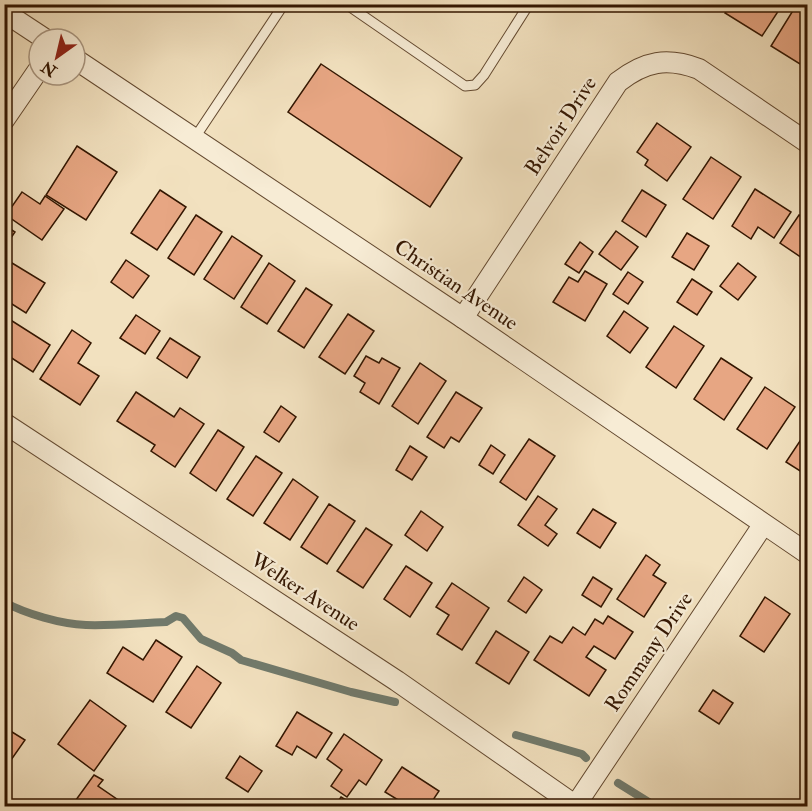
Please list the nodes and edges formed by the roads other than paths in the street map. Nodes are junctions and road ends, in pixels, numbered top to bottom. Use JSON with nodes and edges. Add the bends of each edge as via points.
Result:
{"nodes":[{"id":1,"x":284,"y":4,"type":"edge"},
{"id":2,"x":346,"y":4,"type":"edge"},
{"id":3,"x":529,"y":4,"type":"edge"},
{"id":4,"x":4,"y":12,"type":"edge"},
{"id":5,"x":27,"y":27,"type":"edge"},
{"id":6,"x":87,"y":67,"type":"edge"},
{"id":7,"x":27,"y":86,"type":"edge"},
{"id":8,"x":4,"y":120,"type":"edge"},
{"id":9,"x":194,"y":139,"type":"junction"},
{"id":10,"x":807,"y":143,"type":"edge"},
{"id":11,"x":463,"y":318,"type":"junction"},
{"id":12,"x":4,"y":423,"type":"edge"},
{"id":13,"x":763,"y":525,"type":"junction"},
{"id":14,"x":807,"y":554,"type":"edge"},
{"id":15,"x":575,"y":806,"type":"edge"}],
"edges":[{"from":1,"to":9,"type":"lane"},
{"from":2,"to":3,"type":"lane","via":[[465,86],[475,85],[484,75]]},
{"from":4,"to":5,"type":"street"},
{"from":6,"to":9,"type":"street","name":"Christian Avenue"},
{"from":7,"to":8,"type":"street"},
{"from":9,"to":11,"type":"street","name":"Christian Avenue"},
{"from":10,"to":11,"type":"street","name":"Belvoir Drive","via":[[699,69],[666,62],[634,70],[618,82]]},
{"from":11,"to":13,"type":"street","name":"Christian Avenue"},
{"from":12,"to":15,"type":"street","name":"Welker Avenue","via":[[397,681]]},
{"from":13,"to":14,"type":"street","name":"Christian Avenue"},
{"from":13,"to":15,"type":"street","name":"Rommany Drive"}]}
